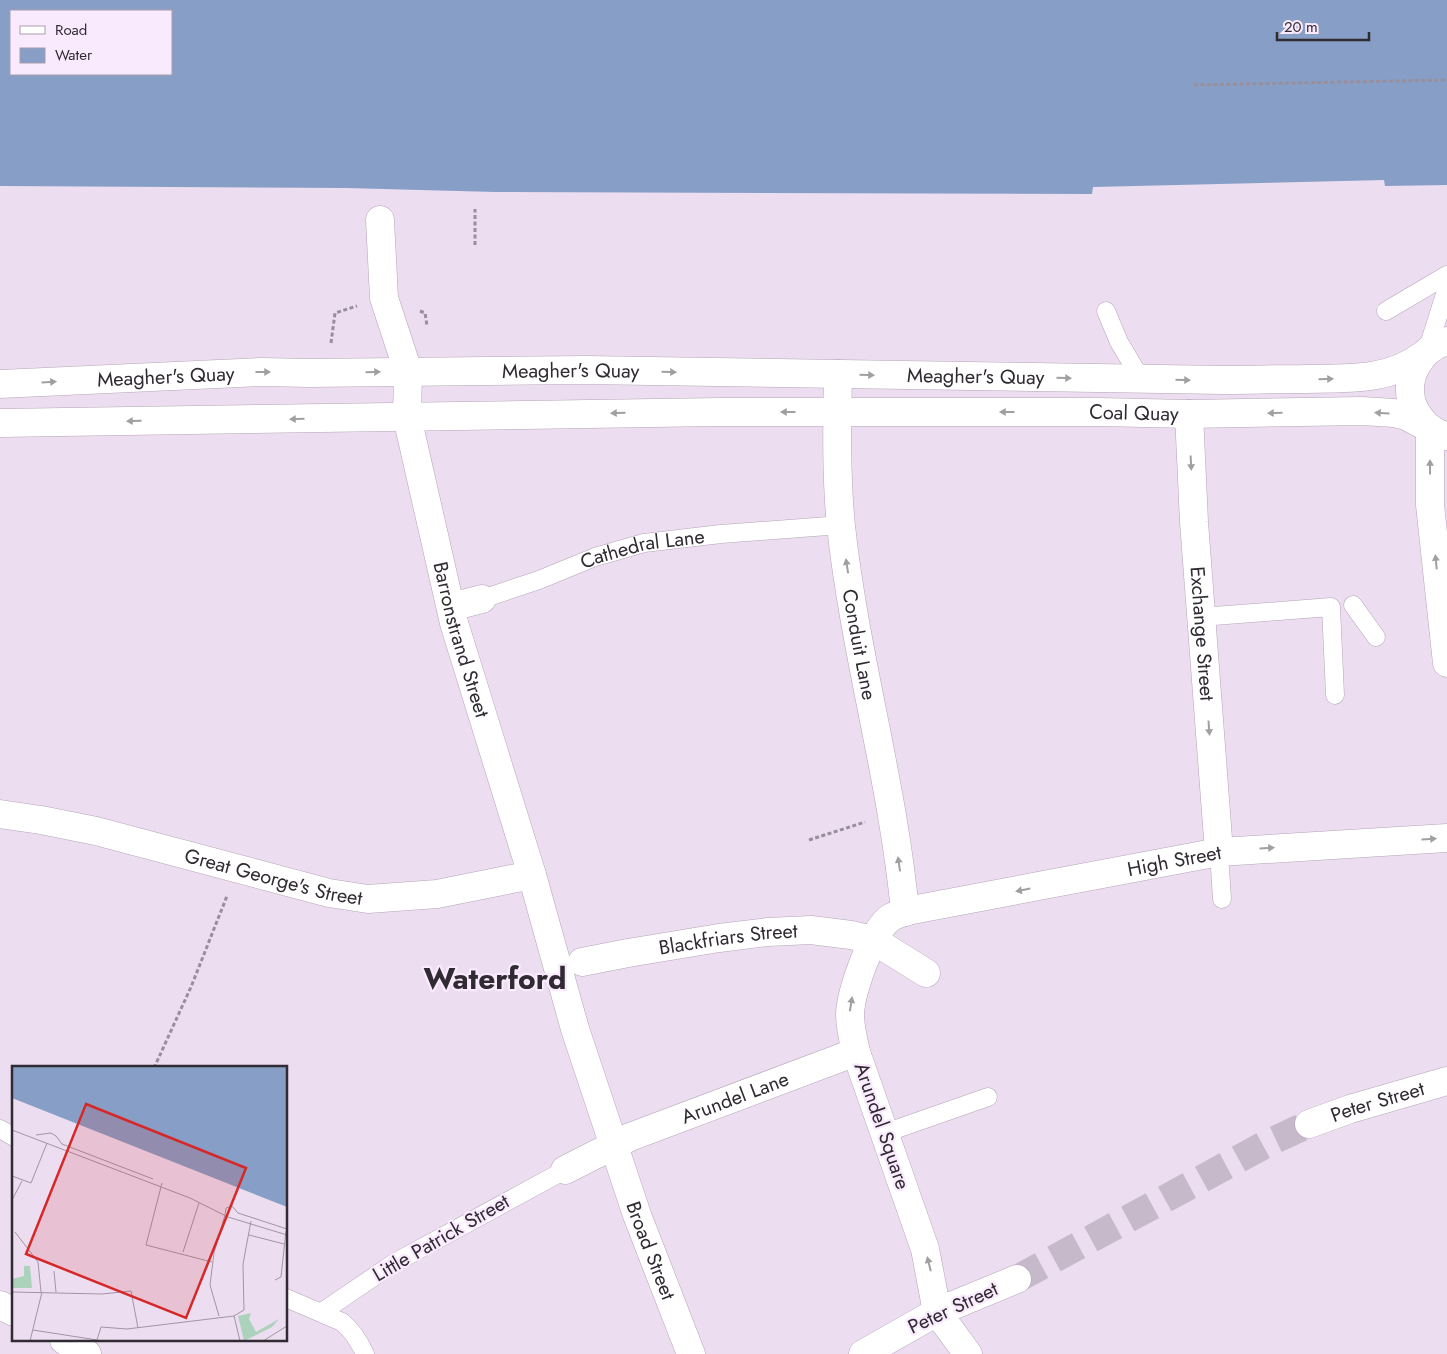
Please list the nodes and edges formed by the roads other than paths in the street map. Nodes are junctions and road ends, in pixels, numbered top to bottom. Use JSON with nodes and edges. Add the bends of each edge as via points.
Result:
{"nodes":[{"id":1,"x":380,"y":220,"type":"dead end"},
{"id":2,"x":1447,"y":275,"type":"edge"},
{"id":3,"x":1447,"y":288,"type":"edge"},
{"id":4,"x":1106,"y":311,"type":"dead end"},
{"id":5,"x":1386,"y":311,"type":"dead end"},
{"id":6,"x":1432,"y":349,"type":"edge"},
{"id":7,"x":408,"y":371,"type":"junction"},
{"id":8,"x":838,"y":374,"type":"junction"},
{"id":9,"x":1141,"y":379,"type":"junction"},
{"id":10,"x":0,"y":384,"type":"edge"},
{"id":11,"x":837,"y":412,"type":"junction"},
{"id":12,"x":1189,"y":414,"type":"junction"},
{"id":13,"x":407,"y":417,"type":"junction"},
{"id":14,"x":0,"y":423,"type":"edge"},
{"id":15,"x":1435,"y":430,"type":"edge"},
{"id":16,"x":841,"y":525,"type":"junction"},
{"id":17,"x":482,"y":599,"type":"joint"},
{"id":18,"x":1353,"y":605,"type":"dead end"},
{"id":19,"x":451,"y":607,"type":"junction"},
{"id":20,"x":1201,"y":618,"type":"junction"},
{"id":21,"x":1376,"y":637,"type":"dead end"},
{"id":22,"x":1440,"y":653,"type":"edge"},
{"id":23,"x":1335,"y":695,"type":"dead end"},
{"id":24,"x":0,"y":814,"type":"edge"},
{"id":25,"x":1447,"y":838,"type":"edge"},
{"id":26,"x":1218,"y":852,"type":"junction"},
{"id":27,"x":529,"y":867,"type":"junction"},
{"id":28,"x":1222,"y":898,"type":"dead end"},
{"id":29,"x":905,"y":912,"type":"junction"},
{"id":30,"x":874,"y":940,"type":"junction"},
{"id":31,"x":582,"y":962,"type":"dead end"},
{"id":32,"x":926,"y":973,"type":"dead end"},
{"id":33,"x":856,"y":1052,"type":"junction"},
{"id":34,"x":1447,"y":1081,"type":"edge"},
{"id":35,"x":988,"y":1097,"type":"dead end"},
{"id":36,"x":1309,"y":1124,"type":"tunnel mouth"},
{"id":37,"x":0,"y":1129,"type":"edge"},
{"id":38,"x":885,"y":1133,"type":"junction"},
{"id":39,"x":12,"y":1136,"type":"edge"},
{"id":40,"x":614,"y":1145,"type":"junction"},
{"id":41,"x":565,"y":1170,"type":"joint"},
{"id":42,"x":1017,"y":1278,"type":"tunnel mouth"},
{"id":43,"x":288,"y":1299,"type":"edge"},
{"id":44,"x":0,"y":1305,"type":"edge"},
{"id":45,"x":12,"y":1311,"type":"edge"},
{"id":46,"x":322,"y":1312,"type":"junction"},
{"id":47,"x":937,"y":1312,"type":"junction"},
{"id":48,"x":67,"y":1342,"type":"edge"},
{"id":49,"x":86,"y":1354,"type":"edge"},
{"id":50,"x":365,"y":1354,"type":"edge"},
{"id":51,"x":691,"y":1354,"type":"edge"},
{"id":52,"x":864,"y":1354,"type":"edge"},
{"id":53,"x":968,"y":1354,"type":"edge"}],
"edges":[{"from":1,"to":7,"type":"street","name":"Barronstrand Street","via":[[384,298]]},
{"from":2,"to":5,"type":"lane"},
{"from":3,"to":6,"type":"lane"},
{"from":4,"to":9,"type":"lane"},
{"from":9,"to":6,"type":"street","name":"Coal Quay","one_way":true,"via":[[1362,377],[1407,366]]},
{"from":6,"to":15,"type":"street","via":[[1418,362],[1410,389],[1418,416]]},
{"from":7,"to":8,"type":"street","name":"Meagher's Quay","one_way":true},
{"from":10,"to":7,"type":"street","name":"Meagher's Quay","one_way":true,"via":[[262,372]]},
{"from":7,"to":13,"type":"street","name":"Barronstrand Street"},
{"from":8,"to":9,"type":"street","name":"Meagher's Quay","one_way":true},
{"from":8,"to":11,"type":"street","name":"Conduit Lane"},
{"from":12,"to":11,"type":"street","name":"Coal Quay","one_way":true},
{"from":11,"to":13,"type":"street","name":"Meagher's Quay","one_way":true},
{"from":11,"to":16,"type":"street","name":"Conduit Lane"},
{"from":15,"to":12,"type":"street","name":"Coal Quay","one_way":true,"via":[[1406,416],[1379,412]]},
{"from":12,"to":20,"type":"street","name":"Exchange Street","one_way":true},
{"from":13,"to":14,"type":"street","name":"Meagher's Quay","one_way":true},
{"from":13,"to":19,"type":"street","name":"Barronstrand Street"},
{"from":22,"to":15,"type":"street","one_way":true,"via":[[1430,505]]},
{"from":16,"to":17,"type":"lane","name":"Cathedral Lane","via":[[721,534],[635,545],[595,556],[539,580]]},
{"from":29,"to":16,"type":"street","name":"Conduit Lane","one_way":true,"via":[[892,814]]},
{"from":17,"to":19,"type":"street","name":"Cathedral Lane"},
{"from":18,"to":21,"type":"lane"},
{"from":19,"to":27,"type":"street","name":"Barronstrand Street"},
{"from":20,"to":23,"type":"lane","via":[[1331,607]]},
{"from":20,"to":26,"type":"street","name":"Exchange Street","one_way":true},
{"from":24,"to":27,"type":"street","name":"Great George's Street","via":[[86,829],[329,893],[368,899],[437,894]]},
{"from":26,"to":25,"type":"street","name":"High Street","one_way":true},
{"from":26,"to":28,"type":"lane"},
{"from":26,"to":29,"type":"street","name":"High Street","one_way":true},
{"from":27,"to":40,"type":"street","name":"Barronstrand Street","via":[[575,1029]]},
{"from":29,"to":30,"type":"street","name":"Arundel Square","via":[[889,918]]},
{"from":30,"to":31,"type":"street","name":"Blackfriars Street","via":[[811,930],[768,932]]},
{"from":30,"to":32,"type":"street"},
{"from":33,"to":30,"type":"street","name":"Arundel Square","one_way":true,"via":[[850,1026],[851,1004]]},
{"from":33,"to":38,"type":"street","name":"Arundel Square"},
{"from":33,"to":40,"type":"street","name":"Arundel Lane"},
{"from":34,"to":36,"type":"street","name":"Peter Street"},
{"from":35,"to":38,"type":"lane"},
{"from":37,"to":39,"type":"lane"},
{"from":47,"to":38,"type":"street","name":"Arundel Square","one_way":true,"via":[[925,1249]]},
{"from":40,"to":41,"type":"street","name":"Arundel Lane"},
{"from":40,"to":51,"type":"street","name":"Broad Street","via":[[637,1215]]},
{"from":41,"to":46,"type":"lane","name":"Little Patrick Street","via":[[394,1263]]},
{"from":42,"to":47,"type":"street","name":"Peter Street"},
{"from":43,"to":46,"type":"lane"},
{"from":44,"to":45,"type":"street"},
{"from":46,"to":50,"type":"lane","via":[[350,1328]]},
{"from":47,"to":52,"type":"street","name":"Peter Street"},
{"from":47,"to":53,"type":"street"},
{"from":48,"to":49,"type":"street"}]}
